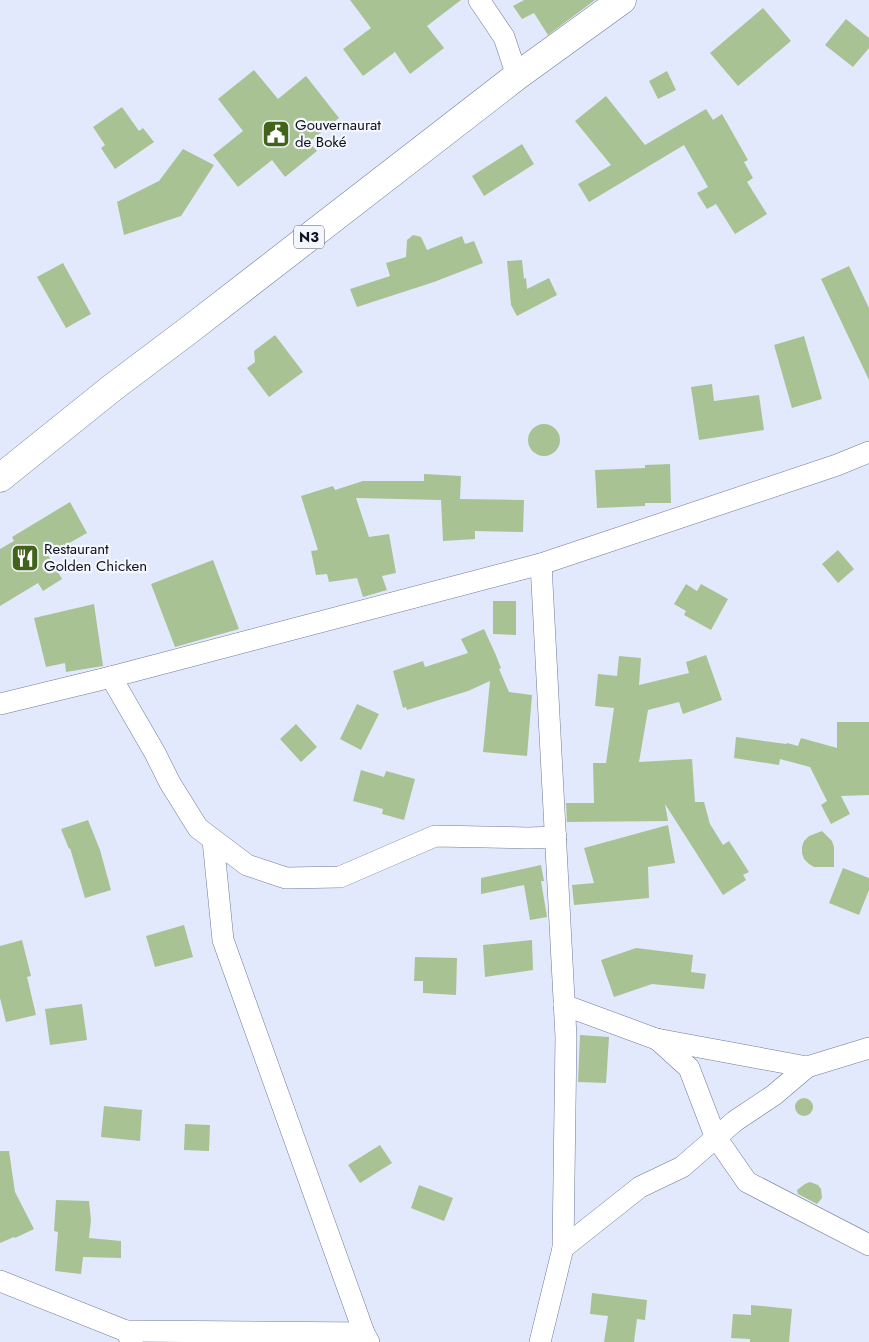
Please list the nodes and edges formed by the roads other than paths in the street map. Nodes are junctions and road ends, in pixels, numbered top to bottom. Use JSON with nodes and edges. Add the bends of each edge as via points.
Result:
{"nodes":[{"id":1,"x":479,"y":0,"type":"edge"},
{"id":2,"x":622,"y":0,"type":"edge"},
{"id":3,"x":517,"y":76,"type":"junction"},
{"id":4,"x":869,"y":452,"type":"edge"},
{"id":5,"x":0,"y":478,"type":"edge"},
{"id":6,"x":541,"y":564,"type":"junction"},
{"id":7,"x":111,"y":677,"type":"junction"},
{"id":8,"x":0,"y":704,"type":"edge"},
{"id":9,"x":556,"y":837,"type":"junction"},
{"id":10,"x":214,"y":840,"type":"junction"},
{"id":11,"x":564,"y":1006,"type":"junction"},
{"id":12,"x":656,"y":1039,"type":"junction"},
{"id":13,"x":869,"y":1048,"type":"edge"},
{"id":14,"x":807,"y":1067,"type":"junction"},
{"id":15,"x":715,"y":1136,"type":"junction"},
{"id":16,"x":869,"y":1245,"type":"edge"},
{"id":17,"x":563,"y":1248,"type":"junction"},
{"id":18,"x":0,"y":1281,"type":"edge"},
{"id":19,"x":129,"y":1337,"type":"edge"},
{"id":20,"x":367,"y":1337,"type":"edge"},
{"id":21,"x":540,"y":1342,"type":"edge"}],
"edges":[{"from":1,"to":3,"type":"street","via":[[504,37]]},
{"from":2,"to":3,"type":"highway","number":"N3"},
{"from":3,"to":5,"type":"highway","number":"N3"},
{"from":4,"to":6,"type":"street"},
{"from":6,"to":7,"type":"street"},
{"from":6,"to":9,"type":"street"},
{"from":7,"to":8,"type":"street"},
{"from":7,"to":10,"type":"street","via":[[198,828]]},
{"from":9,"to":10,"type":"street","via":[[435,836],[340,877],[286,878],[247,865]]},
{"from":9,"to":11,"type":"street"},
{"from":10,"to":20,"type":"street","via":[[223,940]]},
{"from":11,"to":12,"type":"street"},
{"from":11,"to":17,"type":"street"},
{"from":12,"to":14,"type":"street"},
{"from":12,"to":15,"type":"street","via":[[689,1068]]},
{"from":13,"to":14,"type":"street"},
{"from":14,"to":15,"type":"street","via":[[774,1095]]},
{"from":15,"to":16,"type":"street","via":[[747,1182]]},
{"from":15,"to":17,"type":"street","via":[[682,1167],[640,1186]]},
{"from":17,"to":21,"type":"street"},
{"from":18,"to":19,"type":"street"},
{"from":19,"to":20,"type":"street"}]}
